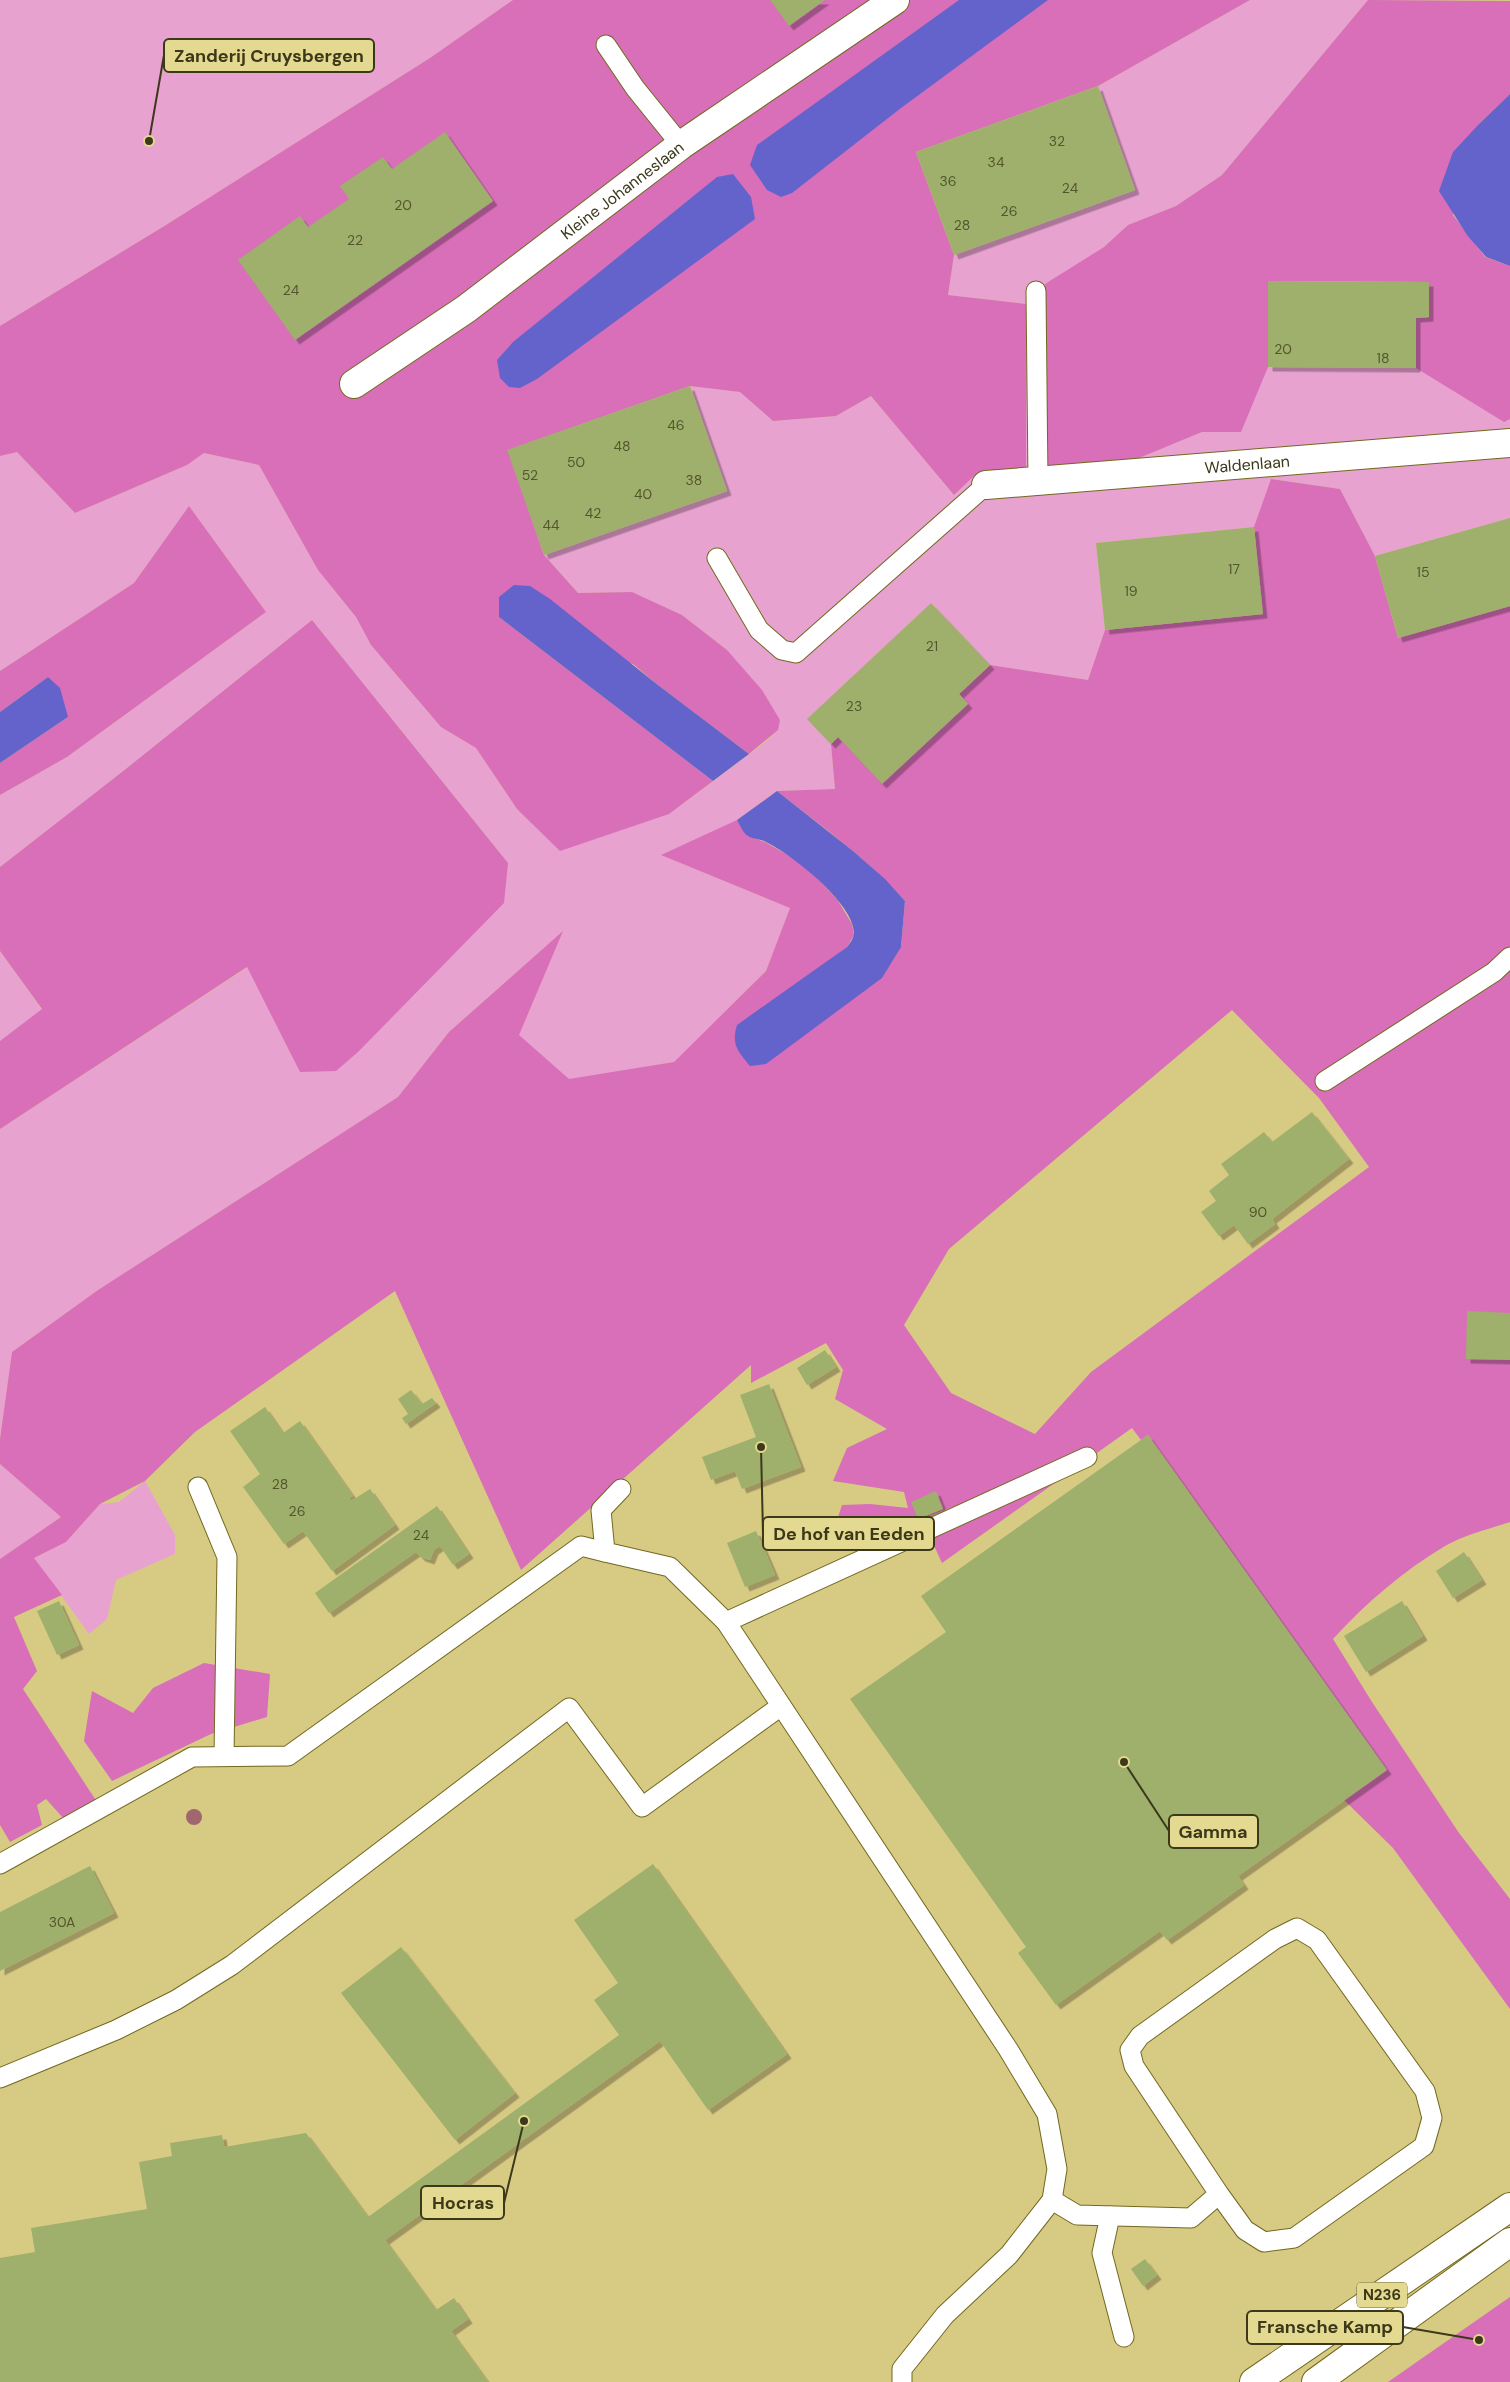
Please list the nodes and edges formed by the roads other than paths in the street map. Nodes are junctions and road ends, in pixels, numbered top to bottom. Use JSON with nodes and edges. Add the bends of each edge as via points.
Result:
{"nodes":[{"id":1,"x":895,"y":0,"type":"edge"},
{"id":2,"x":606,"y":45,"type":"dead end"},
{"id":3,"x":681,"y":145,"type":"junction"},
{"id":4,"x":1036,"y":291,"type":"dead end"},
{"id":5,"x":354,"y":384,"type":"dead end"},
{"id":6,"x":1510,"y":443,"type":"edge"},
{"id":7,"x":1038,"y":481,"type":"junction"},
{"id":8,"x":986,"y":485,"type":"joint"},
{"id":9,"x":717,"y":558,"type":"dead end"},
{"id":10,"x":1510,"y":957,"type":"edge"},
{"id":11,"x":1324,"y":1081,"type":"dead end"},
{"id":12,"x":1087,"y":1457,"type":"dead end"},
{"id":13,"x":198,"y":1487,"type":"dead end"},
{"id":14,"x":621,"y":1489,"type":"dead end"},
{"id":15,"x":605,"y":1552,"type":"junction"},
{"id":16,"x":726,"y":1622,"type":"junction"},
{"id":17,"x":782,"y":1706,"type":"junction"},
{"id":18,"x":224,"y":1756,"type":"junction"},
{"id":19,"x":0,"y":1864,"type":"edge"},
{"id":20,"x":0,"y":2078,"type":"edge"},
{"id":21,"x":1220,"y":2194,"type":"junction"},
{"id":22,"x":1052,"y":2200,"type":"junction"},
{"id":23,"x":1510,"y":2207,"type":"edge"},
{"id":24,"x":1110,"y":2216,"type":"junction"},
{"id":25,"x":1510,"y":2242,"type":"edge"},
{"id":26,"x":1124,"y":2337,"type":"dead end"},
{"id":27,"x":902,"y":2382,"type":"edge"},
{"id":28,"x":1254,"y":2382,"type":"edge"},
{"id":29,"x":1316,"y":2382,"type":"edge"}],
"edges":[{"from":1,"to":3,"type":"street","name":"Kleine Johanneslaan"},
{"from":2,"to":3,"type":"lane"},
{"from":3,"to":5,"type":"street","name":"Kleine Johanneslaan","via":[[466,309]]},
{"from":4,"to":7,"type":"lane"},
{"from":6,"to":7,"type":"street","name":"Waldenlaan"},
{"from":7,"to":8,"type":"street","name":"Waldenlaan"},
{"from":8,"to":9,"type":"lane","via":[[796,653],[782,650],[760,630]]},
{"from":10,"to":11,"type":"lane","via":[[1494,972]]},
{"from":12,"to":16,"type":"lane"},
{"from":13,"to":18,"type":"lane","via":[[226,1557]]},
{"from":14,"to":15,"type":"lane","via":[[601,1510]]},
{"from":15,"to":16,"type":"lane","via":[[670,1567]]},
{"from":15,"to":18,"type":"lane","via":[[581,1546],[288,1756]]},
{"from":16,"to":17,"type":"lane"},
{"from":17,"to":20,"type":"lane","via":[[642,1807],[569,1708],[232,1966],[176,2000],[116,2030]]},
{"from":17,"to":22,"type":"lane","via":[[1008,2049],[1047,2114],[1057,2169]]},
{"from":18,"to":19,"type":"lane","via":[[192,1757]]},
{"from":21,"to":21,"type":"lane","via":[[1245,2230],[1264,2242],[1294,2238],[1424,2146],[1427,2137],[1432,2118],[1424,2092],[1317,1940],[1297,1928],[1275,1939],[1140,2036],[1130,2050],[1134,2066]]},
{"from":21,"to":24,"type":"lane","via":[[1191,2218]]},
{"from":22,"to":24,"type":"lane","via":[[1077,2215]]},
{"from":22,"to":27,"type":"lane","via":[[1009,2255],[945,2314],[902,2370]]},
{"from":23,"to":28,"type":"street","number":"N236"},
{"from":24,"to":26,"type":"lane","via":[[1102,2253]]},
{"from":25,"to":29,"type":"street","number":"N236"}]}
